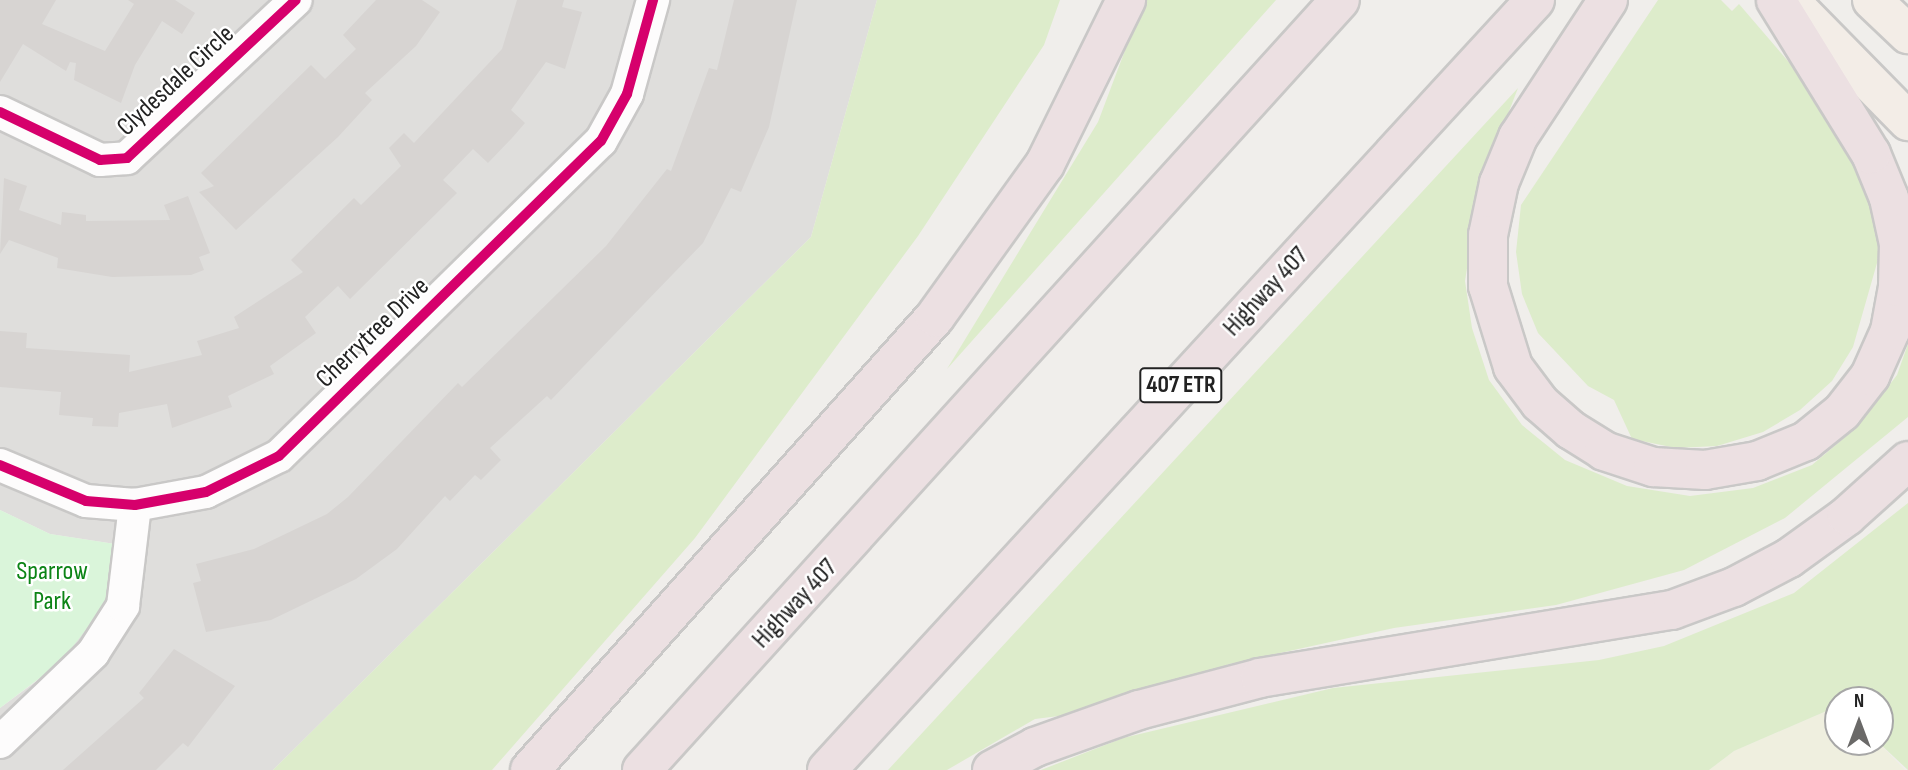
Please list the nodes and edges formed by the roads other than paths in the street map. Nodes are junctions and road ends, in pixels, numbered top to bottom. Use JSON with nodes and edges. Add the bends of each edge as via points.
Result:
{"nodes":[{"id":1,"x":296,"y":0,"type":"edge"},
{"id":2,"x":653,"y":0,"type":"edge"},
{"id":3,"x":1126,"y":0,"type":"edge"},
{"id":4,"x":1340,"y":0,"type":"edge"},
{"id":5,"x":1535,"y":0,"type":"edge"},
{"id":6,"x":1608,"y":0,"type":"edge"},
{"id":7,"x":1776,"y":0,"type":"edge"},
{"id":8,"x":1789,"y":0,"type":"edge"},
{"id":9,"x":1872,"y":0,"type":"edge"},
{"id":10,"x":1908,"y":34,"type":"edge"},
{"id":11,"x":0,"y":113,"type":"edge"},
{"id":12,"x":1908,"y":121,"type":"edge"},
{"id":13,"x":1908,"y":461,"type":"edge"},
{"id":14,"x":0,"y":465,"type":"edge"},
{"id":15,"x":135,"y":506,"type":"junction"},
{"id":16,"x":0,"y":742,"type":"edge"},
{"id":17,"x":530,"y":770,"type":"edge"},
{"id":18,"x":642,"y":770,"type":"edge"},
{"id":19,"x":827,"y":770,"type":"edge"},
{"id":20,"x":992,"y":770,"type":"edge"}],
"edges":[{"from":1,"to":11,"type":"street","name":"Clydesdale Circle","via":[[127,158],[100,160]]},
{"from":2,"to":15,"type":"street","name":"Cherrytree Drive","via":[[627,94],[601,141],[445,296],[279,456],[206,492]]},
{"from":3,"to":17,"type":"highway","via":[[1045,164],[935,317]]},
{"from":4,"to":18,"type":"highway","name":"Highway 407"},
{"from":5,"to":19,"type":"highway","name":"Highway 407","number":"407 ETR"},
{"from":6,"to":7,"type":"highway","via":[[1518,136],[1499,183],[1488,235],[1488,286],[1513,367],[1540,403],[1571,430],[1604,451],[1653,467],[1705,470],[1757,461],[1793,446],[1842,412],[1870,376],[1885,343],[1898,287],[1899,244],[1889,198],[1871,154]]},
{"from":8,"to":12,"type":"main road"},
{"from":9,"to":10,"type":"main road"},
{"from":13,"to":20,"type":"highway","via":[[1847,516],[1789,558],[1734,587],[1672,610],[1260,678],[1139,710],[1035,747]]},
{"from":14,"to":15,"type":"street","name":"Cherrytree Drive","via":[[86,501]]},
{"from":15,"to":16,"type":"street","via":[[123,606],[93,653]]}]}
